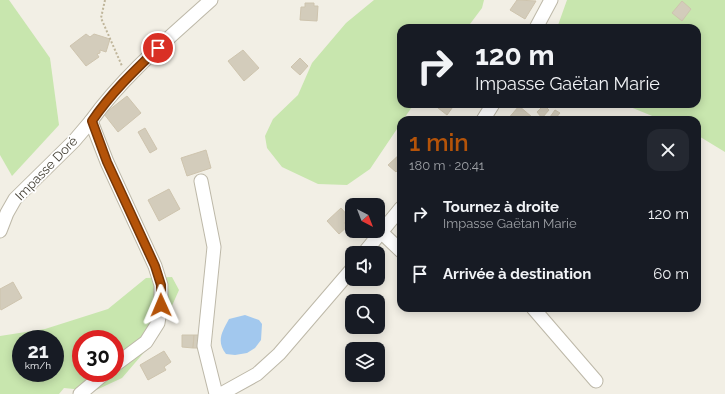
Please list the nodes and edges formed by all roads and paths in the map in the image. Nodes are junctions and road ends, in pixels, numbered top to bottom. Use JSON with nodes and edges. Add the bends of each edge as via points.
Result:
{"nodes":[{"id":1,"x":105,"y":0,"type":"edge"},
{"id":2,"x":211,"y":0,"type":"edge"},
{"id":3,"x":552,"y":0,"type":"edge"},
{"id":4,"x":538,"y":24,"type":"edge"},
{"id":5,"x":127,"y":77,"type":"junction"},
{"id":6,"x":92,"y":121,"type":"junction"},
{"id":7,"x":200,"y":181,"type":"dead end"},
{"id":8,"x":397,"y":213,"type":"edge"},
{"id":9,"x":385,"y":227,"type":"edge"},
{"id":10,"x":0,"y":231,"type":"edge"},
{"id":11,"x":385,"y":236,"type":"edge"},
{"id":12,"x":376,"y":238,"type":"edge"},
{"id":13,"x":370,"y":246,"type":"edge"},
{"id":14,"x":397,"y":247,"type":"edge"},
{"id":15,"x":345,"y":276,"type":"edge"},
{"id":16,"x":536,"y":312,"type":"edge"},
{"id":17,"x":124,"y":358,"type":"edge"},
{"id":18,"x":596,"y":381,"type":"dead end"},
{"id":19,"x":94,"y":382,"type":"edge"},
{"id":20,"x":80,"y":394,"type":"edge"},
{"id":21,"x":216,"y":394,"type":"edge"},
{"id":22,"x":221,"y":394,"type":"edge"}],
"edges":[{"from":1,"to":5,"type":"path","via":[[101,18]]},
{"from":2,"to":5,"type":"street"},
{"from":3,"to":4,"type":"street"},
{"from":5,"to":6,"type":"street"},
{"from":6,"to":10,"type":"street","name":"Impasse Doré","via":[[15,199]]},
{"from":6,"to":17,"type":"street","name":"Impasse Doré","via":[[107,162],[155,266],[161,285],[158,323],[146,342]]},
{"from":7,"to":21,"type":"street","via":[[214,247],[204,346]]},
{"from":8,"to":9,"type":"street"},
{"from":11,"to":14,"type":"street"},
{"from":12,"to":13,"type":"street"},
{"from":15,"to":22,"type":"street","via":[[280,354],[258,374]]},
{"from":16,"to":18,"type":"street"},
{"from":19,"to":20,"type":"street"}]}
